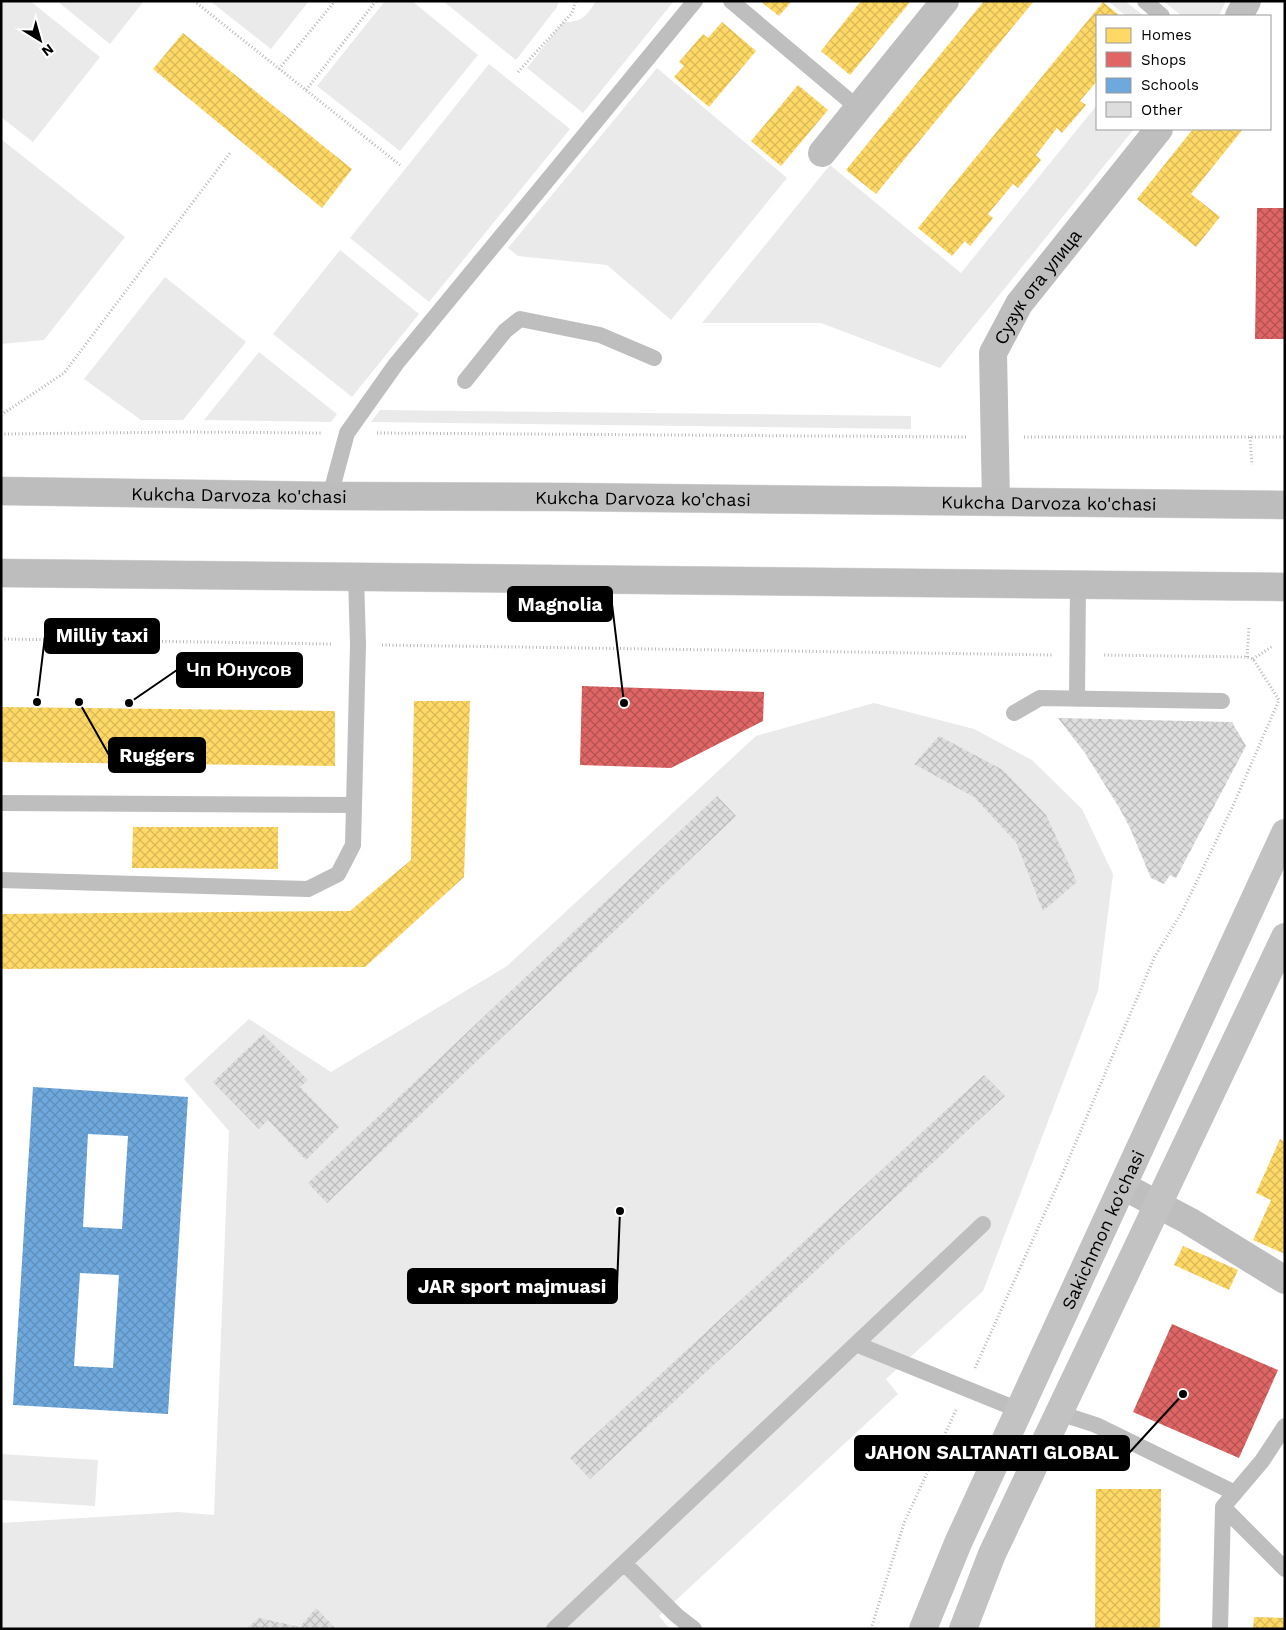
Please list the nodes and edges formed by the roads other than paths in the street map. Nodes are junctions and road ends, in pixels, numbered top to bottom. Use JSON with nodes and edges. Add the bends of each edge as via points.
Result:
{"nodes":[{"id":1,"x":695,"y":1,"type":"edge"},
{"id":2,"x":731,"y":1,"type":"edge"},
{"id":3,"x":944,"y":1,"type":"edge"},
{"id":4,"x":1144,"y":1,"type":"edge"},
{"id":5,"x":1247,"y":1,"type":"edge"},
{"id":6,"x":1161,"y":15,"type":"edge"},
{"id":7,"x":1239,"y":15,"type":"edge"},
{"id":8,"x":858,"y":108,"type":"junction"},
{"id":9,"x":1158,"y":130,"type":"edge"},
{"id":10,"x":822,"y":153,"type":"dead end"},
{"id":11,"x":654,"y":358,"type":"dead end"},
{"id":12,"x":465,"y":381,"type":"dead end"},
{"id":13,"x":1,"y":491,"type":"edge"},
{"id":14,"x":330,"y":496,"type":"junction"},
{"id":15,"x":996,"y":502,"type":"junction"},
{"id":16,"x":1285,"y":505,"type":"edge"},
{"id":17,"x":1,"y":573,"type":"edge"},
{"id":18,"x":356,"y":576,"type":"junction"},
{"id":19,"x":1078,"y":584,"type":"junction"},
{"id":20,"x":1250,"y":586,"type":"junction"},
{"id":21,"x":1285,"y":587,"type":"edge"},
{"id":22,"x":1285,"y":600,"type":"edge"},
{"id":23,"x":1077,"y":699,"type":"junction"},
{"id":24,"x":1222,"y":701,"type":"dead end"},
{"id":25,"x":1014,"y":713,"type":"dead end"},
{"id":26,"x":1,"y":803,"type":"edge"},
{"id":27,"x":354,"y":805,"type":"junction"},
{"id":28,"x":1285,"y":833,"type":"edge"},
{"id":29,"x":1,"y":880,"type":"edge"},
{"id":30,"x":1285,"y":936,"type":"edge"},
{"id":31,"x":1123,"y":1186,"type":"junction"},
{"id":32,"x":1158,"y":1205,"type":"junction"},
{"id":33,"x":983,"y":1224,"type":"dead end"},
{"id":34,"x":1285,"y":1280,"type":"edge"},
{"id":35,"x":856,"y":1344,"type":"junction"},
{"id":36,"x":1019,"y":1410,"type":"junction"},
{"id":37,"x":1059,"y":1413,"type":"junction"},
{"id":38,"x":1285,"y":1426,"type":"edge"},
{"id":39,"x":1235,"y":1493,"type":"junction"},
{"id":40,"x":1223,"y":1507,"type":"junction"},
{"id":41,"x":624,"y":1563,"type":"junction"},
{"id":42,"x":1285,"y":1569,"type":"edge"},
{"id":43,"x":554,"y":1629,"type":"edge"},
{"id":44,"x":694,"y":1629,"type":"edge"},
{"id":45,"x":923,"y":1629,"type":"edge"},
{"id":46,"x":963,"y":1629,"type":"edge"},
{"id":47,"x":1220,"y":1629,"type":"edge"}],
"edges":[{"from":1,"to":14,"type":"lane","via":[[396,364],[359,414],[347,433]]},
{"from":2,"to":8,"type":"lane"},
{"from":3,"to":8,"type":"street"},
{"from":4,"to":6,"type":"lane"},
{"from":5,"to":7,"type":"street"},
{"from":8,"to":10,"type":"street"},
{"from":9,"to":15,"type":"street","name":"Сузук ота улица","via":[[1019,304],[993,353]]},
{"from":11,"to":12,"type":"lane","via":[[600,335],[520,319],[504,331]]},
{"from":13,"to":14,"type":"main road","name":"Kukcha Darvoza ko'chasi"},
{"from":14,"to":15,"type":"main road","name":"Kukcha Darvoza ko'chasi"},
{"from":15,"to":16,"type":"main road","name":"Kukcha Darvoza ko'chasi"},
{"from":17,"to":18,"type":"main road"},
{"from":18,"to":19,"type":"main road"},
{"from":18,"to":27,"type":"lane","via":[[358,644]]},
{"from":19,"to":20,"type":"main road"},
{"from":19,"to":23,"type":"lane"},
{"from":20,"to":21,"type":"main road"},
{"from":20,"to":22,"type":"main road"},
{"from":23,"to":24,"type":"lane"},
{"from":23,"to":25,"type":"lane","via":[[1040,698]]},
{"from":26,"to":27,"type":"lane"},
{"from":27,"to":29,"type":"lane","via":[[353,845],[338,874],[308,889]]},
{"from":28,"to":31,"type":"main road","name":"Sakichmon ko'chasi"},
{"from":30,"to":32,"type":"main road"},
{"from":31,"to":32,"type":"street"},
{"from":31,"to":36,"type":"main road","name":"Sakichmon ko'chasi"},
{"from":32,"to":34,"type":"street"},
{"from":32,"to":37,"type":"main road"},
{"from":33,"to":35,"type":"lane"},
{"from":35,"to":36,"type":"lane"},
{"from":35,"to":41,"type":"lane"},
{"from":36,"to":45,"type":"main road","name":"Sakichmon ko'chasi","via":[[958,1542]]},
{"from":37,"to":39,"type":"lane","via":[[1096,1425]]},
{"from":37,"to":46,"type":"main road","via":[[992,1554]]},
{"from":38,"to":39,"type":"lane"},
{"from":39,"to":40,"type":"lane"},
{"from":40,"to":42,"type":"lane"},
{"from":40,"to":47,"type":"lane"},
{"from":41,"to":43,"type":"lane"},
{"from":41,"to":44,"type":"lane"}]}
